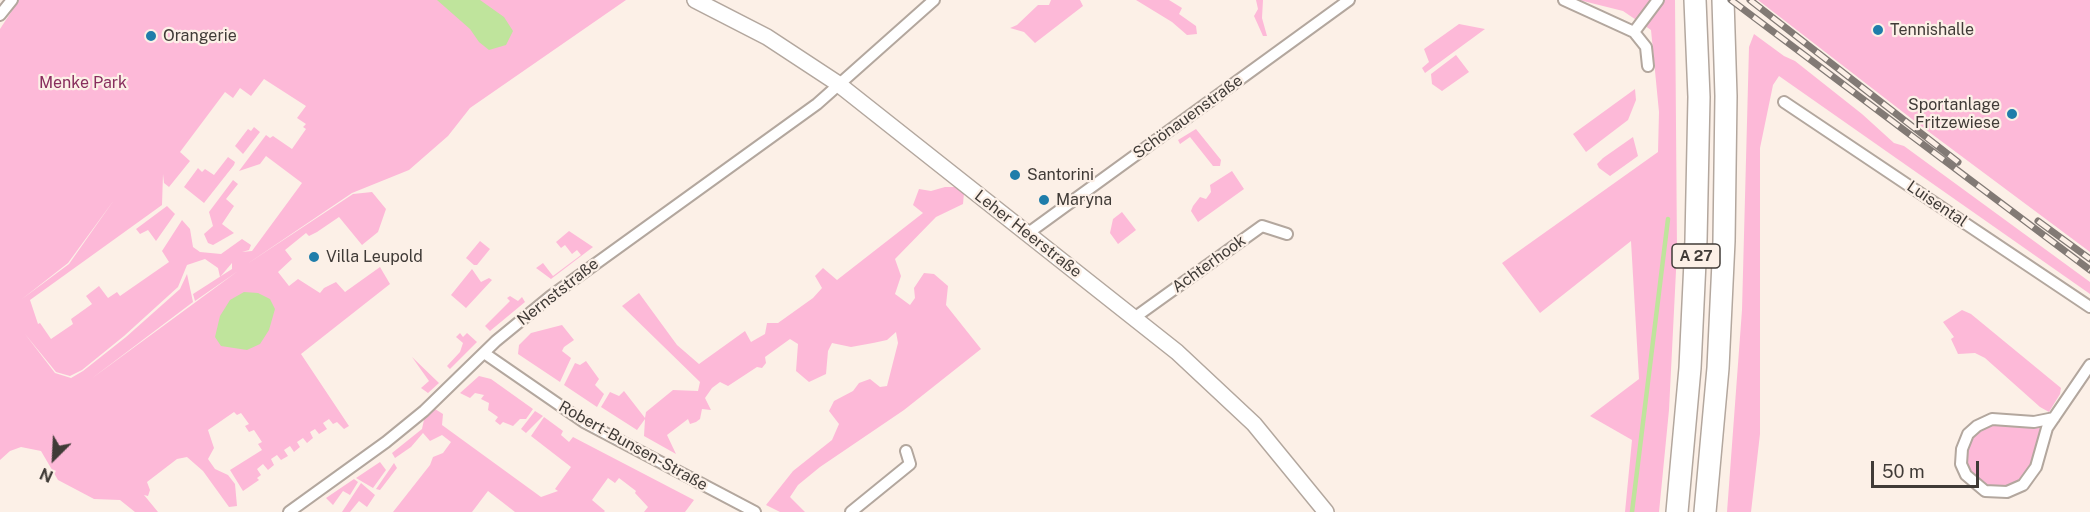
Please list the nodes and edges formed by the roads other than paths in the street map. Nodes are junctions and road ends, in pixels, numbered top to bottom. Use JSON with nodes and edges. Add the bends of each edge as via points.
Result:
{"nodes":[{"id":1,"x":12,"y":0,"type":"edge"},
{"id":2,"x":695,"y":0,"type":"edge"},
{"id":3,"x":934,"y":0,"type":"edge"},
{"id":4,"x":1349,"y":0,"type":"edge"},
{"id":5,"x":1564,"y":0,"type":"edge"},
{"id":6,"x":1658,"y":0,"type":"edge"},
{"id":7,"x":1695,"y":0,"type":"edge"},
{"id":8,"x":1723,"y":0,"type":"edge"},
{"id":9,"x":0,"y":14,"type":"edge"},
{"id":10,"x":1634,"y":32,"type":"junction"},
{"id":11,"x":1648,"y":66,"type":"dead end"},
{"id":12,"x":837,"y":83,"type":"junction"},
{"id":13,"x":1784,"y":102,"type":"dead end"},
{"id":14,"x":1027,"y":234,"type":"junction"},
{"id":15,"x":1287,"y":234,"type":"dead end"},
{"id":16,"x":2090,"y":307,"type":"edge"},
{"id":17,"x":1134,"y":318,"type":"junction"},
{"id":18,"x":484,"y":353,"type":"junction"},
{"id":19,"x":2090,"y":364,"type":"edge"},
{"id":20,"x":2054,"y":418,"type":"junction"},
{"id":21,"x":906,"y":451,"type":"dead end"},
{"id":22,"x":289,"y":512,"type":"edge"},
{"id":23,"x":755,"y":512,"type":"edge"},
{"id":24,"x":851,"y":512,"type":"edge"},
{"id":25,"x":1326,"y":512,"type":"edge"},
{"id":26,"x":1677,"y":512,"type":"edge"},
{"id":27,"x":1705,"y":512,"type":"edge"}],
"edges":[{"from":1,"to":9,"type":"street"},
{"from":2,"to":12,"type":"main road","name":"Leher Heerstraße","via":[[767,37]]},
{"from":3,"to":12,"type":"street","name":"Nernststraße"},
{"from":4,"to":14,"type":"street","name":"Schönauenstraße"},
{"from":5,"to":10,"type":"street"},
{"from":6,"to":10,"type":"street"},
{"from":7,"to":26,"type":"highway","number":"A 27","via":[[1699,97],[1696,240]]},
{"from":8,"to":27,"type":"highway","number":"A 27","via":[[1724,241]]},
{"from":10,"to":11,"type":"street","via":[[1646,47]]},
{"from":12,"to":14,"type":"main road","name":"Leher Heerstraße"},
{"from":12,"to":18,"type":"street","name":"Nernststraße","via":[[817,104],[551,296]]},
{"from":13,"to":16,"type":"street","name":"Luisental"},
{"from":14,"to":17,"type":"main road","name":"Leher Heerstraße"},
{"from":15,"to":17,"type":"street","name":"Achterhook","via":[[1262,226]]},
{"from":17,"to":25,"type":"main road","name":"Leher Heerstraße","via":[[1254,424]]},
{"from":18,"to":22,"type":"street","name":"Nernststraße","via":[[386,442]]},
{"from":18,"to":23,"type":"street","name":"Robert-Bunsen-Straße","via":[[590,425]]},
{"from":19,"to":20,"type":"street"},
{"from":20,"to":20,"type":"street","via":[[2034,422],[1992,419],[1977,426],[1968,434],[1962,449],[1961,464],[1966,475],[1985,491],[2018,489],[2031,477]]},
{"from":21,"to":24,"type":"street","via":[[910,464]]}]}
